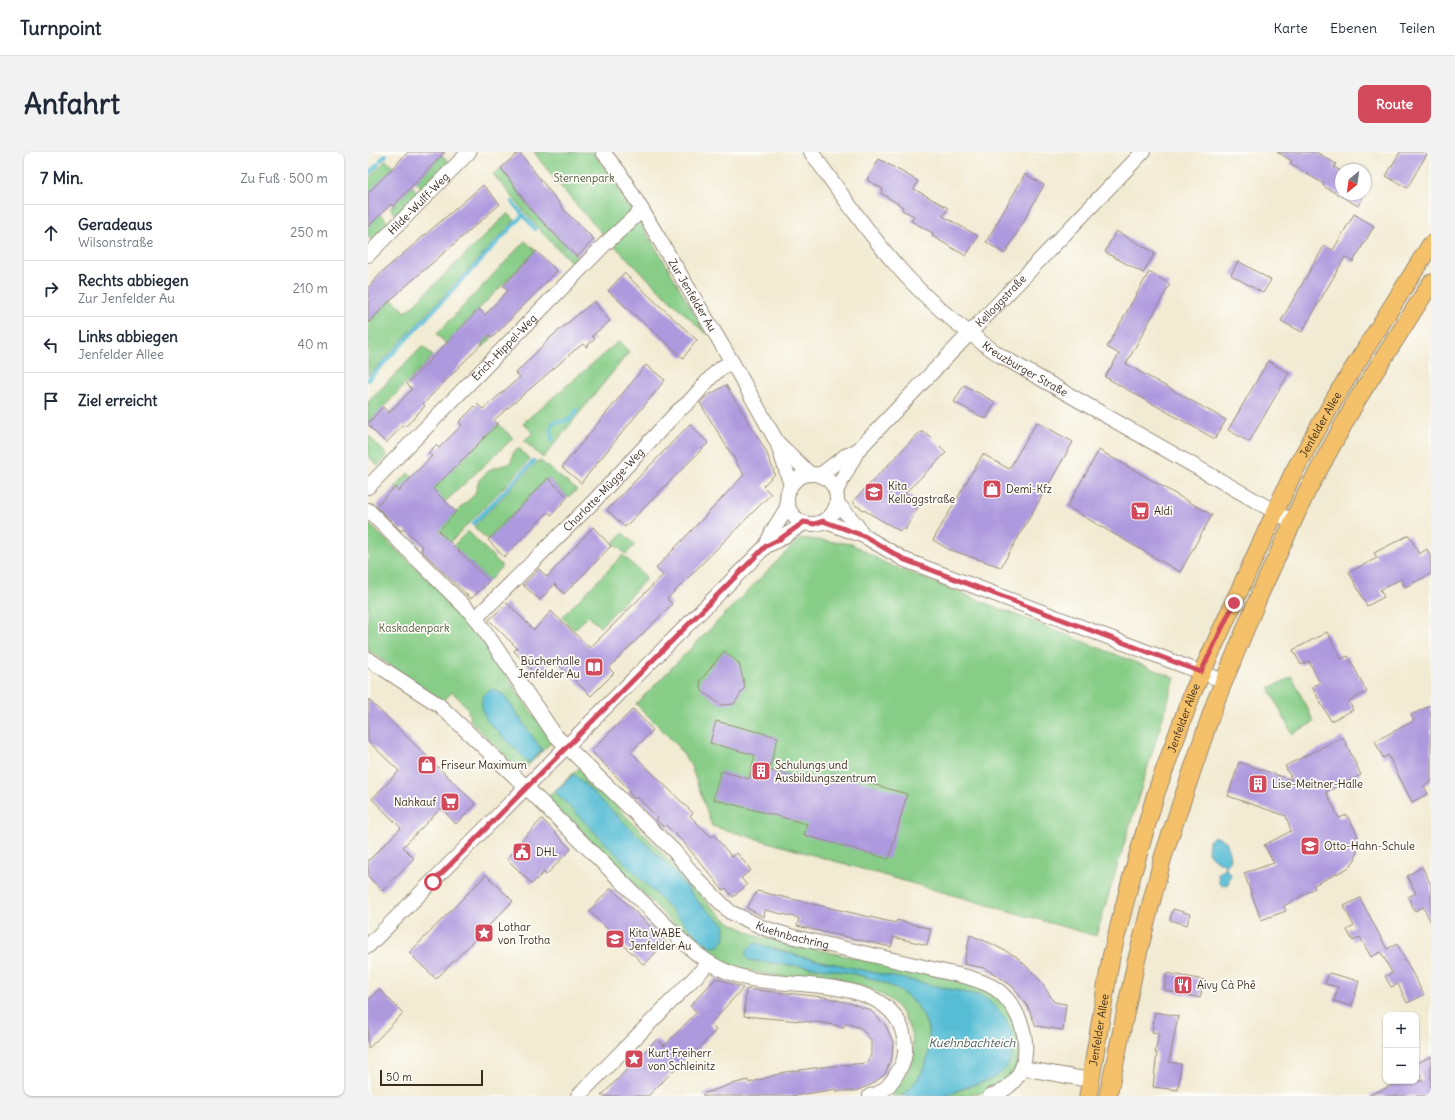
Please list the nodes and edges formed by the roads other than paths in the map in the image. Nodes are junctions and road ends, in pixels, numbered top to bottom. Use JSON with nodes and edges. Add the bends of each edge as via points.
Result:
{"nodes":[{"id":1,"x":469,"y":152,"type":"edge"},
{"id":2,"x":603,"y":152,"type":"edge"},
{"id":3,"x":810,"y":152,"type":"edge"},
{"id":4,"x":1143,"y":152,"type":"edge"},
{"id":5,"x":642,"y":210,"type":"junction"},
{"id":6,"x":1431,"y":244,"type":"edge"},
{"id":7,"x":368,"y":256,"type":"edge"},
{"id":8,"x":1431,"y":283,"type":"edge"},
{"id":9,"x":970,"y":334,"type":"junction"},
{"id":10,"x":732,"y":362,"type":"junction"},
{"id":11,"x":777,"y":442,"type":"junction"},
{"id":12,"x":858,"y":450,"type":"junction"},
{"id":13,"x":815,"y":475,"type":"junction"},
{"id":14,"x":791,"y":485,"type":"junction"},
{"id":15,"x":368,"y":487,"type":"edge"},
{"id":16,"x":836,"y":497,"type":"junction"},
{"id":17,"x":788,"y":506,"type":"junction"},
{"id":18,"x":368,"y":510,"type":"edge"},
{"id":19,"x":1275,"y":512,"type":"junction"},
{"id":20,"x":823,"y":521,"type":"junction"},
{"id":21,"x":804,"y":522,"type":"junction"},
{"id":22,"x":1293,"y":522,"type":"junction"},
{"id":23,"x":864,"y":536,"type":"junction"},
{"id":24,"x":766,"y":546,"type":"junction"},
{"id":25,"x":476,"y":618,"type":"junction"},
{"id":26,"x":368,"y":659,"type":"edge"},
{"id":27,"x":1201,"y":672,"type":"junction"},
{"id":28,"x":1224,"y":681,"type":"junction"},
{"id":29,"x":567,"y":746,"type":"junction"},
{"id":30,"x":526,"y":788,"type":"junction"},
{"id":31,"x":368,"y":946,"type":"edge"},
{"id":32,"x":708,"y":964,"type":"junction"},
{"id":33,"x":1022,"y":1068,"type":"junction"},
{"id":34,"x":1089,"y":1088,"type":"edge"},
{"id":35,"x":1109,"y":1094,"type":"edge"},
{"id":36,"x":578,"y":1096,"type":"edge"},
{"id":37,"x":870,"y":1096,"type":"edge"},
{"id":38,"x":990,"y":1096,"type":"edge"}],
"edges":[{"from":1,"to":7,"type":"street","name":"Hilde-Wulff-Weg"},
{"from":2,"to":5,"type":"street","name":"Zur Jenfelder Au"},
{"from":3,"to":9,"type":"street","name":"Kreuzburger Straße","via":[[897,266],[943,312]]},
{"from":4,"to":9,"type":"street","name":"Kelloggstraße"},
{"from":5,"to":10,"type":"street","name":"Zur Jenfelder Au"},
{"from":5,"to":15,"type":"street","name":"Erich-Hippel-Weg","via":[[581,268]]},
{"from":6,"to":19,"type":"main road","name":"Jenfelder Allee","via":[[1339,391],[1293,473]]},
{"from":8,"to":22,"type":"main road","name":"Jenfelder Allee","via":[[1358,400],[1306,493]]},
{"from":9,"to":12,"type":"street","name":"Kelloggstraße"},
{"from":9,"to":19,"type":"street","name":"Kreuzburger Straße","via":[[1001,356]]},
{"from":10,"to":11,"type":"street","name":"Zur Jenfelder Au"},
{"from":10,"to":25,"type":"street","name":"Charlotte-Mügge-Weg","via":[[724,365],[708,380],[688,404],[679,410]]},
{"from":11,"to":13,"type":"street","name":"Zur Jenfelder Au"},
{"from":11,"to":14,"type":"street","name":"Zur Jenfelder Au"},
{"from":12,"to":13,"type":"street","name":"Kelloggstraße"},
{"from":12,"to":16,"type":"street","name":"Kelloggstraße"},
{"from":13,"to":14,"type":"street","via":[[799,477]]},
{"from":13,"to":16,"type":"street","via":[[830,481]]},
{"from":14,"to":17,"type":"street","via":[[787,497]]},
{"from":16,"to":20,"type":"street","via":[[830,516]]},
{"from":16,"to":23,"type":"street"},
{"from":17,"to":21,"type":"street","via":[[793,514]]},
{"from":17,"to":24,"type":"street"},
{"from":18,"to":25,"type":"street"},
{"from":19,"to":22,"type":"street","name":"Kreuzburger Straße"},
{"from":19,"to":27,"type":"main road","name":"Jenfelder Allee"},
{"from":20,"to":21,"type":"street","via":[[814,524]]},
{"from":20,"to":23,"type":"street"},
{"from":21,"to":24,"type":"street"},
{"from":22,"to":28,"type":"main road","name":"Jenfelder Allee"},
{"from":23,"to":27,"type":"street","via":[[905,560]]},
{"from":24,"to":29,"type":"street"},
{"from":25,"to":29,"type":"street","via":[[555,735]]},
{"from":26,"to":30,"type":"street","via":[[439,706]]},
{"from":27,"to":28,"type":"street"},
{"from":27,"to":34,"type":"main road","name":"Jenfelder Allee","via":[[1156,793],[1131,879],[1111,957]]},
{"from":28,"to":35,"type":"main road","name":"Jenfelder Allee","via":[[1210,714],[1163,857],[1136,962]]},
{"from":29,"to":30,"type":"street"},
{"from":29,"to":33,"type":"street","name":"Kuehnbachring","via":[[674,851],[730,912],[770,930],[967,977],[986,983],[1002,994],[1022,1024],[1026,1052]]},
{"from":30,"to":31,"type":"street"},
{"from":30,"to":32,"type":"street"},
{"from":32,"to":36,"type":"street"},
{"from":32,"to":37,"type":"street","via":[[747,979],[830,987],[870,996],[889,1008],[902,1027],[906,1046],[903,1063],[885,1089]]},
{"from":33,"to":34,"type":"street"},
{"from":33,"to":38,"type":"street","name":"Kuehnbachring","via":[[1009,1087]]},
{"from":34,"to":35,"type":"main road"}]}
